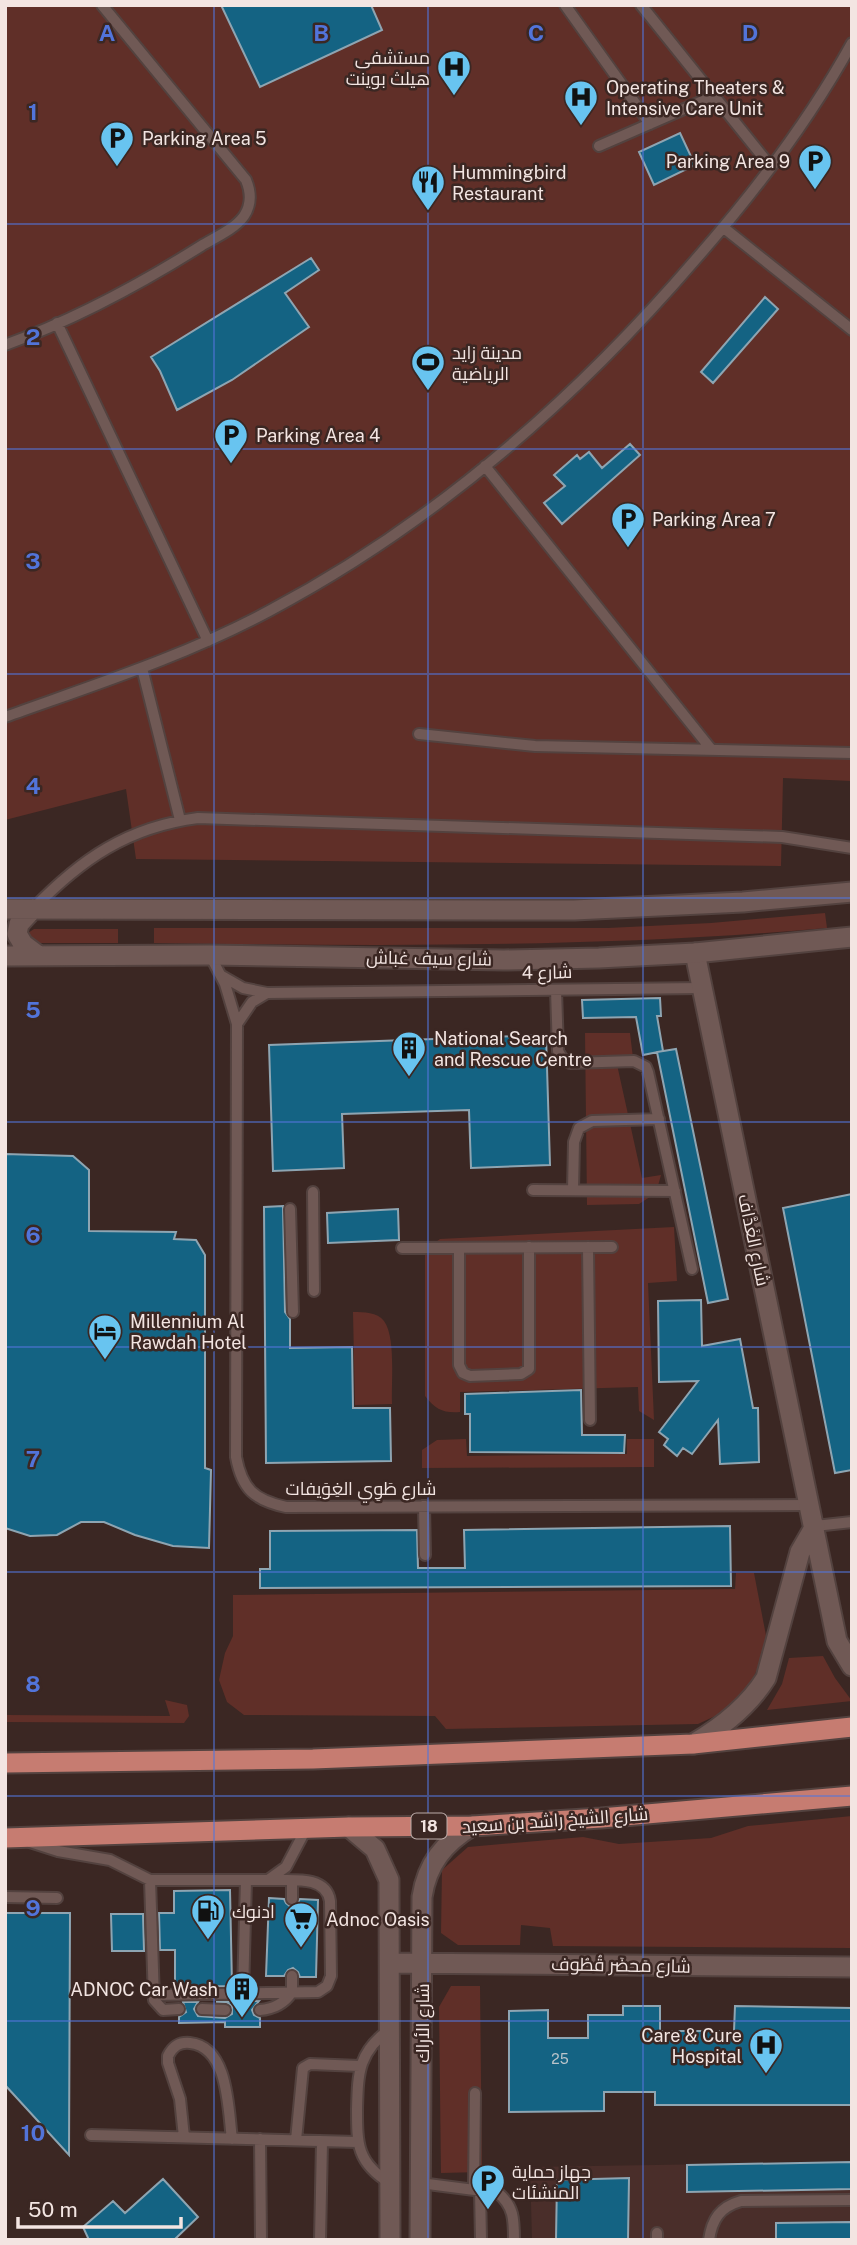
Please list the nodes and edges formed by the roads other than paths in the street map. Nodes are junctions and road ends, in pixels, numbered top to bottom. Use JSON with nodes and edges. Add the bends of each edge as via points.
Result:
{"nodes":[{"id":1,"x":102,"y":5,"type":"edge"},
{"id":2,"x":565,"y":5,"type":"edge"},
{"id":3,"x":641,"y":5,"type":"edge"},
{"id":4,"x":852,"y":43,"type":"edge"},
{"id":5,"x":714,"y":96,"type":"junction"},
{"id":6,"x":650,"y":124,"type":"junction"},
{"id":7,"x":599,"y":146,"type":"dead end"},
{"id":8,"x":771,"y":167,"type":"junction"},
{"id":9,"x":724,"y":228,"type":"junction"},
{"id":10,"x":57,"y":323,"type":"junction"},
{"id":11,"x":852,"y":330,"type":"edge"},
{"id":12,"x":5,"y":345,"type":"edge"},
{"id":13,"x":485,"y":466,"type":"junction"},
{"id":14,"x":208,"y":641,"type":"junction"},
{"id":15,"x":142,"y":668,"type":"junction"},
{"id":16,"x":5,"y":717,"type":"edge"},
{"id":17,"x":419,"y":734,"type":"dead end"},
{"id":18,"x":711,"y":749,"type":"junction"},
{"id":19,"x":852,"y":753,"type":"edge"},
{"id":20,"x":180,"y":820,"type":"junction"},
{"id":21,"x":852,"y":848,"type":"edge"},
{"id":22,"x":852,"y":892,"type":"edge"},
{"id":23,"x":5,"y":909,"type":"edge"},
{"id":24,"x":33,"y":909,"type":"junction"},
{"id":25,"x":852,"y":937,"type":"edge"},
{"id":26,"x":695,"y":953,"type":"junction"},
{"id":27,"x":210,"y":955,"type":"junction"},
{"id":28,"x":5,"y":956,"type":"edge"},
{"id":29,"x":39,"y":956,"type":"junction"},
{"id":30,"x":221,"y":975,"type":"junction"},
{"id":31,"x":702,"y":988,"type":"junction"},
{"id":32,"x":556,"y":990,"type":"junction"},
{"id":33,"x":267,"y":993,"type":"junction"},
{"id":34,"x":237,"y":1024,"type":"junction"},
{"id":35,"x":659,"y":1119,"type":"junction"},
{"id":36,"x":533,"y":1190,"type":"dead end"},
{"id":37,"x":573,"y":1190,"type":"junction"},
{"id":38,"x":675,"y":1191,"type":"junction"},
{"id":39,"x":313,"y":1192,"type":"dead end"},
{"id":40,"x":290,"y":1209,"type":"dead end"},
{"id":41,"x":529,"y":1247,"type":"junction"},
{"id":42,"x":588,"y":1247,"type":"junction"},
{"id":43,"x":612,"y":1247,"type":"dead end"},
{"id":44,"x":402,"y":1248,"type":"dead end"},
{"id":45,"x":459,"y":1248,"type":"junction"},
{"id":46,"x":692,"y":1269,"type":"dead end"},
{"id":47,"x":314,"y":1291,"type":"dead end"},
{"id":48,"x":293,"y":1312,"type":"dead end"},
{"id":49,"x":590,"y":1420,"type":"dead end"},
{"id":50,"x":811,"y":1505,"type":"junction"},
{"id":51,"x":424,"y":1506,"type":"junction"},
{"id":52,"x":852,"y":1522,"type":"edge"},
{"id":53,"x":815,"y":1526,"type":"junction"},
{"id":54,"x":425,"y":1555,"type":"dead end"},
{"id":55,"x":852,"y":1666,"type":"edge"},
{"id":56,"x":852,"y":1727,"type":"edge"},
{"id":57,"x":693,"y":1744,"type":"junction"},
{"id":58,"x":5,"y":1763,"type":"edge"},
{"id":59,"x":852,"y":1796,"type":"edge"},
{"id":60,"x":472,"y":1826,"type":"junction"},
{"id":61,"x":349,"y":1827,"type":"junction"},
{"id":62,"x":306,"y":1829,"type":"junction"},
{"id":63,"x":13,"y":1838,"type":"edge"},
{"id":64,"x":150,"y":1880,"type":"junction"},
{"id":65,"x":246,"y":1880,"type":"junction"},
{"id":66,"x":268,"y":1880,"type":"junction"},
{"id":67,"x":292,"y":1881,"type":"junction"},
{"id":68,"x":5,"y":1896,"type":"edge"},
{"id":69,"x":57,"y":1898,"type":"dead end"},
{"id":70,"x":292,"y":1899,"type":"dead end"},
{"id":71,"x":390,"y":1964,"type":"junction"},
{"id":72,"x":422,"y":1964,"type":"junction"},
{"id":73,"x":852,"y":1967,"type":"edge"},
{"id":74,"x":292,"y":1976,"type":"dead end"},
{"id":75,"x":292,"y":1992,"type":"junction"},
{"id":76,"x":243,"y":1993,"type":"junction"},
{"id":77,"x":153,"y":1995,"type":"junction"},
{"id":78,"x":179,"y":2009,"type":"dead end"},
{"id":79,"x":202,"y":2009,"type":"dead end"},
{"id":80,"x":225,"y":2010,"type":"dead end"},
{"id":81,"x":260,"y":2010,"type":"dead end"},
{"id":82,"x":390,"y":2029,"type":"junction"},
{"id":83,"x":360,"y":2066,"type":"junction"},
{"id":84,"x":475,"y":2092,"type":"dead end"},
{"id":85,"x":91,"y":2135,"type":"dead end"},
{"id":86,"x":184,"y":2137,"type":"junction"},
{"id":87,"x":232,"y":2139,"type":"junction"},
{"id":88,"x":260,"y":2139,"type":"junction"},
{"id":89,"x":296,"y":2140,"type":"junction"},
{"id":90,"x":322,"y":2142,"type":"junction"},
{"id":91,"x":357,"y":2142,"type":"junction"},
{"id":92,"x":390,"y":2183,"type":"junction"},
{"id":93,"x":420,"y":2183,"type":"junction"},
{"id":94,"x":477,"y":2190,"type":"junction"},
{"id":95,"x":852,"y":2200,"type":"edge"},
{"id":96,"x":261,"y":2240,"type":"edge"},
{"id":97,"x":320,"y":2240,"type":"edge"},
{"id":98,"x":390,"y":2240,"type":"edge"},
{"id":99,"x":420,"y":2240,"type":"edge"},
{"id":100,"x":481,"y":2240,"type":"edge"},
{"id":101,"x":514,"y":2240,"type":"edge"},
{"id":102,"x":709,"y":2240,"type":"edge"}],
"edges":[{"from":1,"to":10,"type":"lane","via":[[246,180],[251,196],[238,222],[147,278]]},
{"from":2,"to":6,"type":"lane"},
{"from":3,"to":5,"type":"lane"},
{"from":4,"to":8,"type":"lane"},
{"from":5,"to":6,"type":"lane"},
{"from":5,"to":8,"type":"lane"},
{"from":6,"to":7,"type":"lane"},
{"from":8,"to":9,"type":"lane"},
{"from":9,"to":11,"type":"lane"},
{"from":9,"to":13,"type":"lane","via":[[595,367]]},
{"from":10,"to":12,"type":"lane"},
{"from":10,"to":14,"type":"lane"},
{"from":13,"to":14,"type":"lane","via":[[380,545],[313,587]]},
{"from":13,"to":18,"type":"lane"},
{"from":14,"to":15,"type":"lane"},
{"from":15,"to":16,"type":"lane"},
{"from":15,"to":20,"type":"lane"},
{"from":17,"to":18,"type":"lane","via":[[536,746]]},
{"from":18,"to":19,"type":"lane"},
{"from":20,"to":21,"type":"lane","via":[[215,817],[782,837]]},
{"from":20,"to":24,"type":"lane","via":[[148,828],[105,848]]},
{"from":22,"to":24,"type":"street","via":[[574,910]]},
{"from":23,"to":24,"type":"street"},
{"from":24,"to":29,"type":"street","via":[[19,924],[17,934]]},
{"from":25,"to":26,"type":"street","name":"شارع سيف غباش"},
{"from":26,"to":27,"type":"street","name":"شارع سيف غباش","via":[[504,960]]},
{"from":26,"to":31,"type":"street","name":"شارع الغَدَّاف"},
{"from":27,"to":29,"type":"street","name":"شارع سيف غباش"},
{"from":27,"to":30,"type":"lane","name":"شارع طَوِي الغِوَيفات"},
{"from":28,"to":29,"type":"street","name":"شارع سيف غباش"},
{"from":30,"to":33,"type":"lane","name":"شارع 4","via":[[243,988]]},
{"from":30,"to":34,"type":"lane","name":"شارع طَوِي الغِوَيفات"},
{"from":31,"to":32,"type":"lane","name":"شارع 4"},
{"from":31,"to":50,"type":"street","name":"شارع الغَدَّاف"},
{"from":32,"to":33,"type":"lane","name":"شارع 4"},
{"from":32,"to":35,"type":"lane","via":[[562,1058],[570,1063],[640,1063],[650,1077]]},
{"from":33,"to":34,"type":"lane","via":[[252,1002]]},
{"from":34,"to":51,"type":"lane","name":"شارع طَوِي الغِوَيفات","via":[[239,1475],[251,1492],[267,1503],[286,1507]]},
{"from":35,"to":37,"type":"lane","via":[[592,1121],[579,1128],[573,1142]]},
{"from":35,"to":38,"type":"lane"},
{"from":36,"to":37,"type":"lane"},
{"from":37,"to":38,"type":"lane"},
{"from":38,"to":46,"type":"lane"},
{"from":39,"to":47,"type":"lane"},
{"from":40,"to":48,"type":"lane"},
{"from":41,"to":42,"type":"lane"},
{"from":41,"to":45,"type":"lane"},
{"from":41,"to":45,"type":"lane","via":[[529,1369],[521,1374],[470,1376],[459,1365]]},
{"from":42,"to":43,"type":"lane"},
{"from":42,"to":49,"type":"lane"},
{"from":44,"to":45,"type":"lane"},
{"from":50,"to":51,"type":"lane","name":"شارع طَوِي الغِوَيفات"},
{"from":50,"to":53,"type":"street","name":"شارع الغَدَّاف"},
{"from":51,"to":54,"type":"lane"},
{"from":52,"to":53,"type":"lane"},
{"from":53,"to":55,"type":"street","name":"شارع الغَدَّاف","via":[[837,1642]]},
{"from":53,"to":57,"type":"street","via":[[800,1552],[766,1678],[731,1718]]},
{"from":56,"to":57,"type":"main road"},
{"from":57,"to":58,"type":"main road","via":[[313,1759]]},
{"from":59,"to":60,"type":"main road","name":"شارع الشيخ راشد بن سعيد","number":"18"},
{"from":60,"to":61,"type":"main road","name":"شارع الشيخ راشد بن سعيد","number":"18"},
{"from":60,"to":72,"type":"street","name":"شارع الأراك","via":[[450,1840],[428,1872],[422,1898]]},
{"from":61,"to":62,"type":"main road","name":"شارع الشيخ راشد بن سعيد","number":"18"},
{"from":61,"to":71,"type":"street","name":"شارع الأراك","via":[[374,1849],[388,1880]]},
{"from":62,"to":63,"type":"main road","name":"شارع الشيخ راشد بن سعيد","number":"18"},
{"from":62,"to":66,"type":"lane","via":[[286,1867]]},
{"from":63,"to":64,"type":"lane","via":[[110,1860]]},
{"from":64,"to":65,"type":"lane"},
{"from":64,"to":77,"type":"lane"},
{"from":65,"to":66,"type":"lane"},
{"from":65,"to":76,"type":"lane"},
{"from":66,"to":67,"type":"lane"},
{"from":67,"to":70,"type":"lane"},
{"from":67,"to":75,"type":"lane","via":[[317,1882],[329,1895],[331,1976],[318,1992]]},
{"from":68,"to":69,"type":"lane"},
{"from":71,"to":72,"type":"street","name":"شارع مَحضَر قُطُوف"},
{"from":71,"to":82,"type":"street","name":"شارع الأراك"},
{"from":72,"to":73,"type":"street","name":"شارع مَحضَر قُطُوف"},
{"from":72,"to":93,"type":"street","name":"شارع الأراك"},
{"from":74,"to":75,"type":"lane"},
{"from":75,"to":76,"type":"lane"},
{"from":75,"to":81,"type":"lane","via":[[275,2008]]},
{"from":76,"to":77,"type":"lane"},
{"from":77,"to":78,"type":"lane","via":[[163,2010]]},
{"from":79,"to":80,"type":"lane"},
{"from":82,"to":83,"type":"lane","via":[[372,2044]]},
{"from":82,"to":92,"type":"street","name":"شارع الأراك"},
{"from":83,"to":89,"type":"lane","via":[[310,2064],[300,2071]]},
{"from":83,"to":91,"type":"lane"},
{"from":84,"to":94,"type":"lane"},
{"from":85,"to":86,"type":"lane"},
{"from":86,"to":87,"type":"lane"},
{"from":86,"to":87,"type":"lane","via":[[168,2056],[177,2044],[185,2043],[197,2044],[218,2064],[225,2081]]},
{"from":87,"to":88,"type":"lane"},
{"from":88,"to":89,"type":"lane"},
{"from":88,"to":96,"type":"lane"},
{"from":89,"to":90,"type":"lane"},
{"from":90,"to":91,"type":"lane"},
{"from":90,"to":97,"type":"lane"},
{"from":91,"to":92,"type":"lane","via":[[372,2170]]},
{"from":92,"to":93,"type":"street"},
{"from":92,"to":98,"type":"street","name":"شارع الأراك"},
{"from":93,"to":94,"type":"lane"},
{"from":93,"to":99,"type":"street","name":"شارع الأراك"},
{"from":94,"to":100,"type":"lane"},
{"from":94,"to":101,"type":"lane","via":[[498,2193],[510,2206]]},
{"from":95,"to":102,"type":"lane","via":[[732,2203],[713,2221]]}]}
